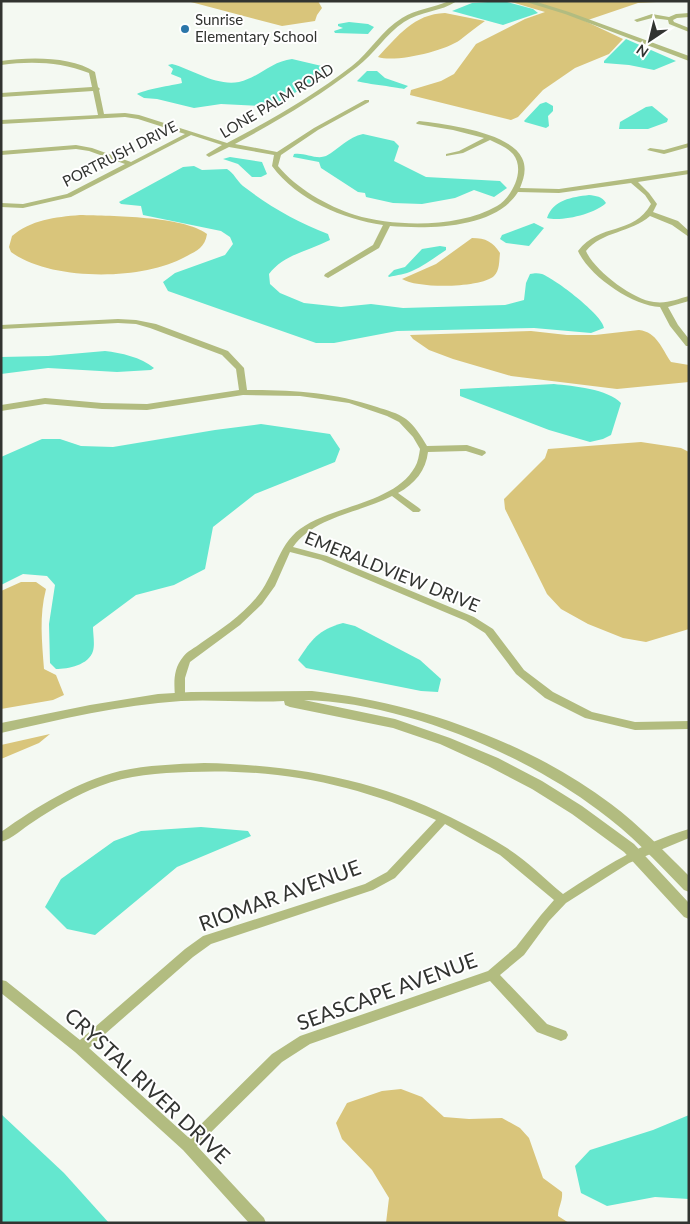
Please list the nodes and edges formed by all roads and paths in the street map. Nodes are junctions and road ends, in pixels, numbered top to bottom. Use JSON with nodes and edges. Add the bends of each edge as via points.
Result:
{"nodes":[{"id":1,"x":454,"y":1,"type":"edge"},
{"id":2,"x":526,"y":1,"type":"edge"},
{"id":3,"x":551,"y":5,"type":"edge"},
{"id":4,"x":689,"y":14,"type":"edge"},
{"id":5,"x":670,"y":19,"type":"junction"},
{"id":6,"x":637,"y":20,"type":"dead end"},
{"id":7,"x":689,"y":30,"type":"edge"},
{"id":8,"x":680,"y":49,"type":"junction"},
{"id":9,"x":671,"y":52,"type":"junction"},
{"id":10,"x":689,"y":52,"type":"edge"},
{"id":11,"x":689,"y":59,"type":"edge"},
{"id":12,"x":1,"y":63,"type":"edge"},
{"id":13,"x":97,"y":88,"type":"junction"},
{"id":14,"x":1,"y":95,"type":"edge"},
{"id":15,"x":367,"y":101,"type":"dead end"},
{"id":16,"x":101,"y":115,"type":"junction"},
{"id":17,"x":1,"y":122,"type":"edge"},
{"id":18,"x":419,"y":123,"type":"dead end"},
{"id":19,"x":191,"y":133,"type":"junction"},
{"id":20,"x":490,"y":138,"type":"junction"},
{"id":21,"x":689,"y":145,"type":"edge"},
{"id":22,"x":228,"y":146,"type":"junction"},
{"id":23,"x":650,"y":150,"type":"dead end"},
{"id":24,"x":22,"y":152,"type":"junction"},
{"id":25,"x":1,"y":153,"type":"edge"},
{"id":26,"x":278,"y":154,"type":"junction"},
{"id":27,"x":209,"y":155,"type":"dead end"},
{"id":28,"x":448,"y":155,"type":"dead end"},
{"id":29,"x":23,"y":160,"type":"dead end"},
{"id":30,"x":131,"y":164,"type":"junction"},
{"id":31,"x":689,"y":172,"type":"edge"},
{"id":32,"x":634,"y":181,"type":"junction"},
{"id":33,"x":518,"y":190,"type":"junction"},
{"id":34,"x":1,"y":205,"type":"edge"},
{"id":35,"x":651,"y":214,"type":"junction"},
{"id":36,"x":388,"y":223,"type":"junction"},
{"id":37,"x":689,"y":235,"type":"edge"},
{"id":38,"x":328,"y":276,"type":"dead end"},
{"id":39,"x":689,"y":298,"type":"edge"},
{"id":40,"x":663,"y":305,"type":"junction"},
{"id":41,"x":1,"y":327,"type":"edge"},
{"id":42,"x":689,"y":344,"type":"edge"},
{"id":43,"x":243,"y":392,"type":"junction"},
{"id":44,"x":1,"y":408,"type":"edge"},
{"id":45,"x":424,"y":449,"type":"junction"},
{"id":46,"x":482,"y":453,"type":"dead end"},
{"id":47,"x":393,"y":493,"type":"junction"},
{"id":48,"x":416,"y":510,"type":"dead end"},
{"id":49,"x":287,"y":548,"type":"junction"},
{"id":50,"x":180,"y":697,"type":"junction"},
{"id":51,"x":268,"y":697,"type":"junction"},
{"id":52,"x":689,"y":726,"type":"edge"},
{"id":53,"x":1,"y":728,"type":"edge"},
{"id":54,"x":444,"y":818,"type":"junction"},
{"id":55,"x":689,"y":833,"type":"edge"},
{"id":56,"x":1,"y":838,"type":"edge"},
{"id":57,"x":652,"y":848,"type":"junction"},
{"id":58,"x":636,"y":855,"type":"junction"},
{"id":59,"x":689,"y":886,"type":"edge"},
{"id":60,"x":562,"y":900,"type":"junction"},
{"id":61,"x":689,"y":913,"type":"edge"},
{"id":62,"x":492,"y":976,"type":"junction"},
{"id":63,"x":1,"y":985,"type":"edge"},
{"id":64,"x":561,"y":1035,"type":"dead end"},
{"id":65,"x":80,"y":1048,"type":"junction"},
{"id":66,"x":188,"y":1146,"type":"junction"},
{"id":67,"x":259,"y":1223,"type":"edge"}],
"edges":[{"from":1,"to":22,"type":"street","name":"LONE PALM ROAD","via":[[402,20],[356,66],[326,88]]},
{"from":2,"to":3,"type":"street"},
{"from":3,"to":8,"type":"street"},
{"from":3,"to":9,"type":"street"},
{"from":4,"to":5,"type":"street"},
{"from":5,"to":6,"type":"street","via":[[652,16]]},
{"from":5,"to":7,"type":"street","via":[[671,23]]},
{"from":8,"to":9,"type":"street"},
{"from":8,"to":10,"type":"street"},
{"from":9,"to":11,"type":"street"},
{"from":12,"to":13,"type":"street","via":[[64,62],[92,72]]},
{"from":13,"to":14,"type":"street"},
{"from":13,"to":16,"type":"street"},
{"from":15,"to":26,"type":"street"},
{"from":16,"to":17,"type":"street"},
{"from":16,"to":19,"type":"street","via":[[125,114]]},
{"from":18,"to":20,"type":"street"},
{"from":19,"to":22,"type":"street"},
{"from":19,"to":30,"type":"street","name":"PORTRUSH DRIVE"},
{"from":20,"to":28,"type":"street"},
{"from":20,"to":33,"type":"street","via":[[511,148],[520,159],[522,174]]},
{"from":21,"to":23,"type":"street","via":[[664,152]]},
{"from":22,"to":26,"type":"street"},
{"from":22,"to":27,"type":"street","name":"LONE PALM ROAD"},
{"from":24,"to":25,"type":"street"},
{"from":24,"to":29,"type":"street"},
{"from":24,"to":30,"type":"street","via":[[76,147]]},
{"from":26,"to":36,"type":"street","via":[[275,166],[282,176],[315,200],[355,218]]},
{"from":30,"to":34,"type":"street","name":"PORTRUSH DRIVE","via":[[68,196],[23,206]]},
{"from":31,"to":32,"type":"street"},
{"from":32,"to":33,"type":"street","via":[[559,192]]},
{"from":32,"to":35,"type":"street","via":[[654,204]]},
{"from":33,"to":36,"type":"street","via":[[498,208],[456,222],[429,225]]},
{"from":35,"to":37,"type":"street","via":[[675,223]]},
{"from":35,"to":40,"type":"street","via":[[639,223],[590,241],[582,252],[586,262],[634,299]]},
{"from":36,"to":38,"type":"street","via":[[376,246]]},
{"from":39,"to":40,"type":"street"},
{"from":40,"to":42,"type":"street"},
{"from":41,"to":43,"type":"street","via":[[118,321],[153,326],[225,354],[240,368]]},
{"from":43,"to":44,"type":"street","via":[[147,407],[45,401]]},
{"from":43,"to":45,"type":"street","via":[[328,396],[374,408],[402,420]]},
{"from":45,"to":46,"type":"street","via":[[467,448]]},
{"from":45,"to":47,"type":"street","via":[[420,467]]},
{"from":47,"to":48,"type":"street"},
{"from":47,"to":49,"type":"street","via":[[322,520],[303,530]]},
{"from":49,"to":50,"type":"street","via":[[266,593],[253,608],[186,659],[179,677]]},
{"from":49,"to":52,"type":"street","name":"EMERALDVIEW DRIVE","via":[[324,558],[470,619],[489,630],[520,672],[549,695],[589,715],[635,726]]},
{"from":50,"to":51,"type":"street"},
{"from":50,"to":53,"type":"street","via":[[81,710]]},
{"from":51,"to":57,"type":"street","via":[[312,696],[360,702],[461,730],[511,752],[592,798]]},
{"from":51,"to":58,"type":"street","via":[[395,724],[445,741],[537,785],[577,810]]},
{"from":54,"to":56,"type":"street","via":[[344,781],[247,767],[188,767],[111,778],[71,793]]},
{"from":54,"to":60,"type":"street","via":[[504,852]]},
{"from":54,"to":65,"type":"street","name":"RIOMAR AVENUE","via":[[391,875],[369,887],[207,940]]},
{"from":55,"to":57,"type":"street","name":"SEASCAPE AVENUE"},
{"from":57,"to":58,"type":"street","name":"SEASCAPE AVENUE"},
{"from":57,"to":59,"type":"street"},
{"from":58,"to":60,"type":"street","name":"SEASCAPE AVENUE"},
{"from":58,"to":61,"type":"street"},
{"from":60,"to":62,"type":"street","name":"SEASCAPE AVENUE","via":[[520,951]]},
{"from":62,"to":64,"type":"street","via":[[542,1028]]},
{"from":62,"to":66,"type":"street","name":"SEASCAPE AVENUE","via":[[305,1040],[277,1058]]},
{"from":63,"to":65,"type":"street","name":"CRYSTAL RIVER DRIVE"},
{"from":65,"to":66,"type":"street","name":"CRYSTAL RIVER DRIVE"},
{"from":66,"to":67,"type":"street","name":"CRYSTAL RIVER DRIVE"}]}
